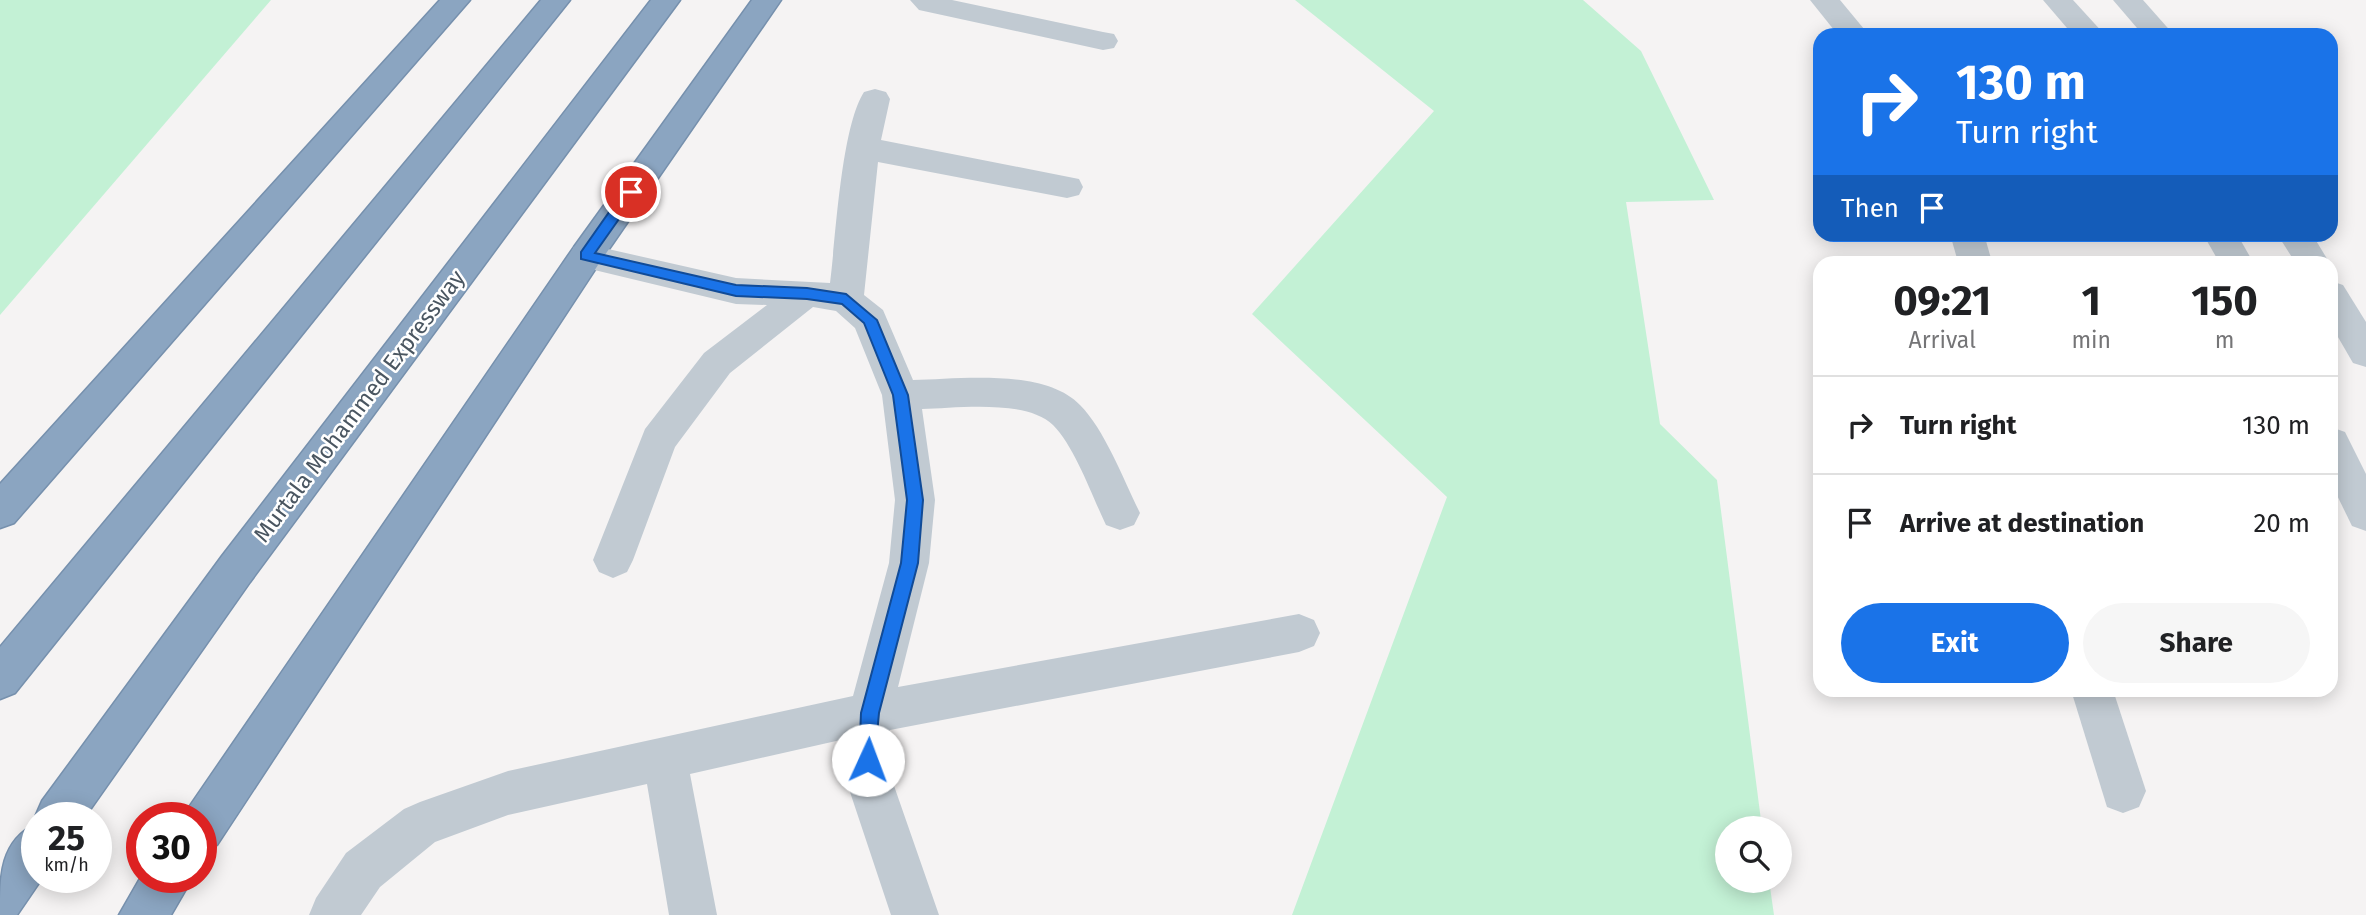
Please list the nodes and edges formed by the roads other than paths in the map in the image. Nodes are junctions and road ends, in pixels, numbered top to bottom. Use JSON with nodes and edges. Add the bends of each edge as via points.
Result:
{"nodes":[{"id":1,"x":456,"y":0,"type":"edge"},
{"id":2,"x":556,"y":0,"type":"edge"},
{"id":3,"x":666,"y":0,"type":"edge"},
{"id":4,"x":767,"y":0,"type":"edge"},
{"id":5,"x":924,"y":0,"type":"edge"},
{"id":6,"x":1824,"y":0,"type":"edge"},
{"id":7,"x":2057,"y":0,"type":"edge"},
{"id":8,"x":2127,"y":0,"type":"edge"},
{"id":9,"x":1848,"y":28,"type":"edge"},
{"id":10,"x":2083,"y":28,"type":"edge"},
{"id":11,"x":2153,"y":28,"type":"edge"},
{"id":12,"x":1103,"y":41,"type":"dead end"},
{"id":13,"x":875,"y":99,"type":"dead end"},
{"id":14,"x":863,"y":148,"type":"junction"},
{"id":15,"x":1067,"y":187,"type":"dead end"},
{"id":16,"x":586,"y":256,"type":"junction"},
{"id":17,"x":807,"y":293,"type":"junction"},
{"id":18,"x":846,"y":299,"type":"junction"},
{"id":19,"x":2338,"y":311,"type":"edge"},
{"id":20,"x":2352,"y":345,"type":"edge"},
{"id":21,"x":901,"y":395,"type":"junction"},
{"id":22,"x":2338,"y":457,"type":"edge"},
{"id":23,"x":0,"y":511,"type":"edge"},
{"id":24,"x":1120,"y":513,"type":"dead end"},
{"id":25,"x":2366,"y":514,"type":"edge"},
{"id":26,"x":613,"y":560,"type":"dead end"},
{"id":27,"x":87,"y":576,"type":"junction"},
{"id":28,"x":1299,"y":633,"type":"dead end"},
{"id":29,"x":0,"y":646,"type":"edge"},
{"id":30,"x":0,"y":679,"type":"edge"},
{"id":31,"x":2094,"y":697,"type":"edge"},
{"id":32,"x":870,"y":713,"type":"junction"},
{"id":33,"x":665,"y":758,"type":"junction"},
{"id":34,"x":2123,"y":791,"type":"dead end"},
{"id":35,"x":69,"y":802,"type":"edge"},
{"id":36,"x":217,"y":805,"type":"edge"},
{"id":37,"x":21,"y":868,"type":"edge"},
{"id":38,"x":158,"y":893,"type":"edge"},
{"id":39,"x":0,"y":898,"type":"edge"},
{"id":40,"x":143,"y":915,"type":"edge"},
{"id":41,"x":333,"y":915,"type":"edge"},
{"id":42,"x":693,"y":915,"type":"edge"},
{"id":43,"x":915,"y":915,"type":"edge"}],
"edges":[{"from":1,"to":23,"type":"highway"},
{"from":2,"to":27,"type":"highway"},
{"from":3,"to":35,"type":"highway","name":"Murtala Mohammed Expressway","via":[[236,569]]},
{"from":4,"to":16,"type":"highway"},
{"from":5,"to":12,"type":"street"},
{"from":6,"to":9,"type":"street"},
{"from":7,"to":10,"type":"street"},
{"from":8,"to":11,"type":"street"},
{"from":13,"to":14,"type":"street"},
{"from":14,"to":15,"type":"street"},
{"from":14,"to":18,"type":"street"},
{"from":16,"to":17,"type":"street","via":[[736,291]]},
{"from":16,"to":36,"type":"highway"},
{"from":17,"to":18,"type":"street"},
{"from":17,"to":26,"type":"street","via":[[717,363],[658,440]]},
{"from":18,"to":21,"type":"street","via":[[870,320]]},
{"from":19,"to":20,"type":"street"},
{"from":21,"to":24,"type":"street","via":[[1021,394],[1047,402],[1066,414]]},
{"from":21,"to":32,"type":"street","via":[[915,500],[912,538]]},
{"from":22,"to":25,"type":"street"},
{"from":27,"to":29,"type":"highway"},
{"from":27,"to":30,"type":"highway"},
{"from":28,"to":32,"type":"street"},
{"from":31,"to":34,"type":"street"},
{"from":32,"to":33,"type":"street"},
{"from":32,"to":43,"type":"street","via":[[869,780]]},
{"from":33,"to":41,"type":"street","via":[[508,793],[420,825],[363,870]]},
{"from":33,"to":42,"type":"street"},
{"from":37,"to":39,"type":"highway"},
{"from":38,"to":40,"type":"highway"}]}
